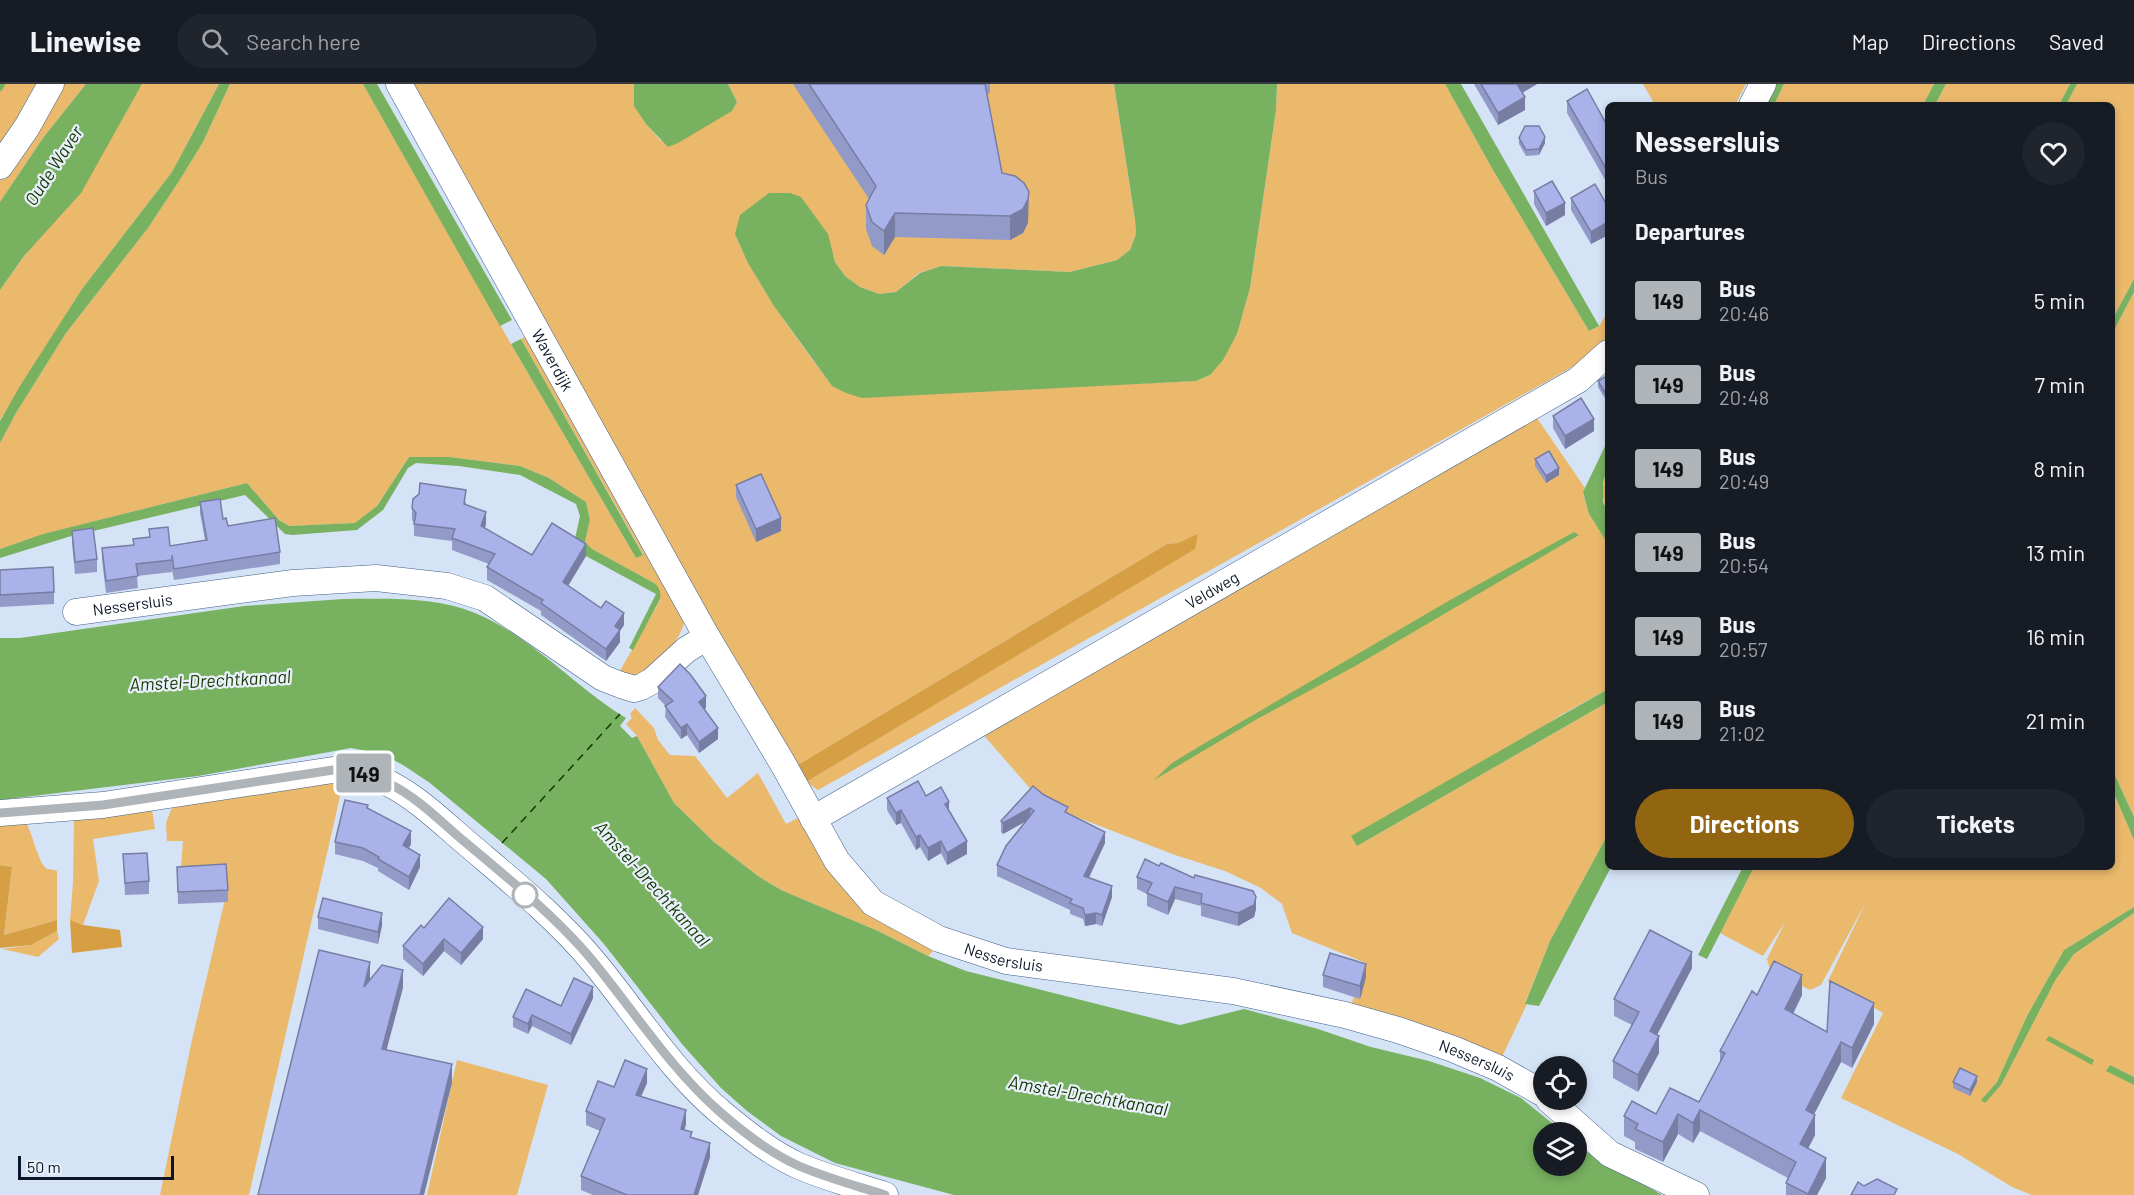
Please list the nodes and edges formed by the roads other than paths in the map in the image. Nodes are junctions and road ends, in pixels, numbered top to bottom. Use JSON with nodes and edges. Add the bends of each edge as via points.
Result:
{"nodes":[{"id":1,"x":51,"y":84,"type":"edge"},
{"id":2,"x":399,"y":84,"type":"edge"},
{"id":3,"x":1763,"y":84,"type":"edge"},
{"id":4,"x":1754,"y":102,"type":"edge"},
{"id":5,"x":0,"y":166,"type":"edge"},
{"id":6,"x":1605,"y":356,"type":"edge"},
{"id":7,"x":76,"y":612,"type":"dead end"},
{"id":8,"x":707,"y":637,"type":"junction"},
{"id":9,"x":0,"y":813,"type":"edge"},
{"id":10,"x":813,"y":819,"type":"junction"},
{"id":11,"x":1533,"y":1088,"type":"edge"},
{"id":12,"x":1561,"y":1110,"type":"edge"},
{"id":13,"x":885,"y":1195,"type":"edge"},
{"id":14,"x":1696,"y":1195,"type":"edge"}],
"edges":[{"from":1,"to":5,"type":"street"},
{"from":2,"to":8,"type":"street","name":"Waverdijk"},
{"from":3,"to":4,"type":"street"},
{"from":6,"to":10,"type":"street","name":"Veldweg","via":[[1578,380]]},
{"from":7,"to":8,"type":"street","name":"Nessersluis","via":[[317,582],[376,578],[447,586],[485,597],[603,678],[634,688],[652,681]]},
{"from":8,"to":10,"type":"street","name":"Nessersluis"},
{"from":9,"to":13,"type":"street","via":[[103,805],[333,770],[354,770],[390,783],[431,813],[565,931],[681,1072],[723,1114],[776,1154],[799,1166]]},
{"from":10,"to":11,"type":"street","name":"Nessersluis","via":[[837,861],[873,903],[939,939],[1006,961],[1233,991],[1345,1015],[1453,1049]]},
{"from":12,"to":14,"type":"street","via":[[1610,1154]]}]}
